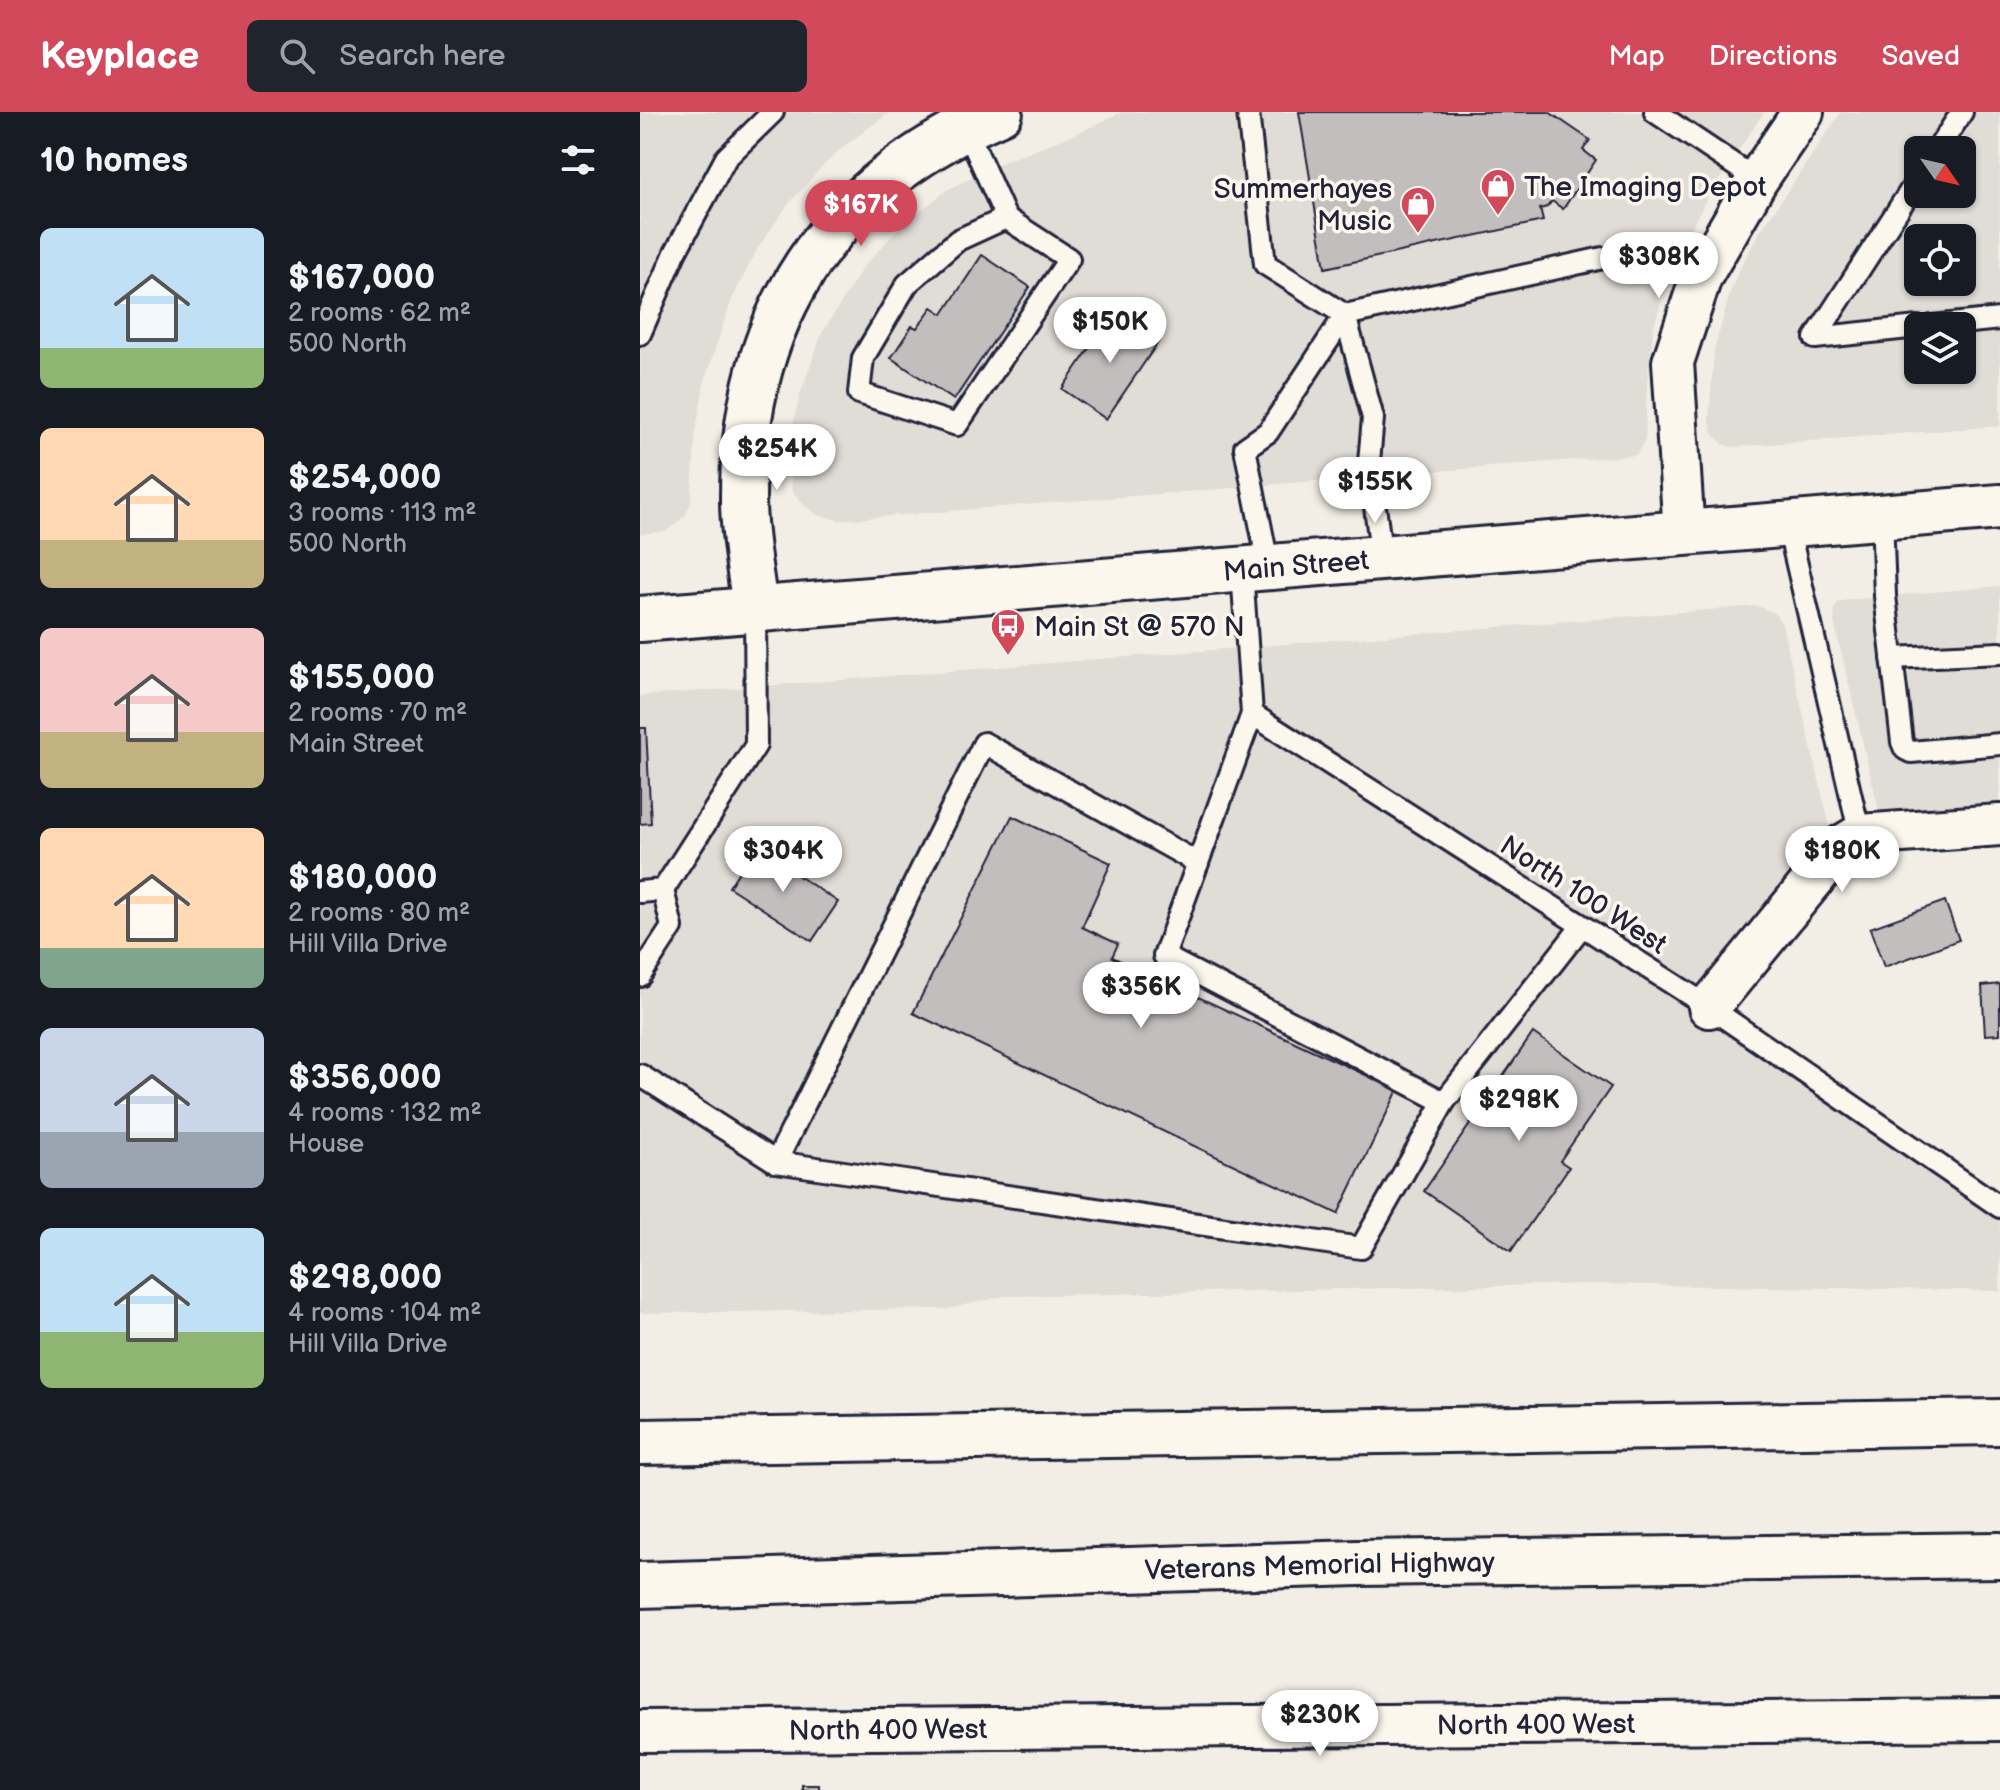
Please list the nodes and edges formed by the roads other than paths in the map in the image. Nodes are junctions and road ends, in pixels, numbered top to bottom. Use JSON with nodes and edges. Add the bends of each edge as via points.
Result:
{"nodes":[{"id":1,"x":773,"y":112,"type":"edge"},
{"id":2,"x":1248,"y":112,"type":"edge"},
{"id":3,"x":1655,"y":112,"type":"edge"},
{"id":4,"x":1803,"y":112,"type":"edge"},
{"id":5,"x":1962,"y":112,"type":"edge"},
{"id":6,"x":983,"y":120,"type":"edge"},
{"id":7,"x":1946,"y":136,"type":"edge"},
{"id":8,"x":1757,"y":180,"type":"junction"},
{"id":9,"x":1904,"y":201,"type":"edge"},
{"id":10,"x":1006,"y":218,"type":"junction"},
{"id":11,"x":1701,"y":277,"type":"junction"},
{"id":12,"x":1345,"y":315,"type":"junction"},
{"id":13,"x":2000,"y":319,"type":"edge"},
{"id":14,"x":1976,"y":321,"type":"edge"},
{"id":15,"x":1904,"y":328,"type":"edge"},
{"id":16,"x":640,"y":334,"type":"edge"},
{"id":17,"x":2000,"y":507,"type":"edge"},
{"id":18,"x":1882,"y":516,"type":"junction"},
{"id":19,"x":1788,"y":526,"type":"junction"},
{"id":20,"x":1684,"y":534,"type":"junction"},
{"id":21,"x":1382,"y":559,"type":"junction"},
{"id":22,"x":1256,"y":570,"type":"junction"},
{"id":23,"x":755,"y":609,"type":"junction"},
{"id":24,"x":640,"y":619,"type":"edge"},
{"id":25,"x":2000,"y":653,"type":"edge"},
{"id":26,"x":1892,"y":658,"type":"junction"},
{"id":27,"x":1252,"y":714,"type":"junction"},
{"id":28,"x":2000,"y":744,"type":"edge"},
{"id":29,"x":2000,"y":825,"type":"edge"},
{"id":30,"x":1860,"y":835,"type":"junction"},
{"id":31,"x":1198,"y":863,"type":"junction"},
{"id":32,"x":663,"y":890,"type":"junction"},
{"id":33,"x":640,"y":892,"type":"edge"},
{"id":34,"x":1582,"y":926,"type":"junction"},
{"id":35,"x":640,"y":976,"type":"edge"},
{"id":36,"x":1709,"y":1007,"type":"junction"},
{"id":37,"x":640,"y":1075,"type":"edge"},
{"id":38,"x":1444,"y":1102,"type":"junction"},
{"id":39,"x":776,"y":1162,"type":"junction"},
{"id":40,"x":2000,"y":1207,"type":"edge"},
{"id":41,"x":2000,"y":1422,"type":"edge"},
{"id":42,"x":640,"y":1442,"type":"edge"},
{"id":43,"x":2000,"y":1555,"type":"edge"},
{"id":44,"x":640,"y":1585,"type":"edge"},
{"id":45,"x":2000,"y":1720,"type":"edge"},
{"id":46,"x":640,"y":1731,"type":"edge"}],
"edges":[{"from":1,"to":16,"type":"lane","via":[[726,158],[675,253]]},
{"from":2,"to":12,"type":"lane","via":[[1265,264]]},
{"from":3,"to":8,"type":"lane"},
{"from":4,"to":8,"type":"street"},
{"from":5,"to":7,"type":"lane"},
{"from":6,"to":10,"type":"lane"},
{"from":6,"to":23,"type":"main road","via":[[898,170],[844,216],[817,248],[775,322],[754,386],[744,472]]},
{"from":8,"to":11,"type":"street"},
{"from":9,"to":15,"type":"lane","via":[[1815,338]]},
{"from":10,"to":10,"type":"lane","via":[[958,240],[907,284],[863,358],[859,393],[957,425],[1069,259]]},
{"from":11,"to":12,"type":"lane","via":[[1603,258]]},
{"from":11,"to":20,"type":"street","via":[[1673,362]]},
{"from":12,"to":21,"type":"lane","via":[[1373,418],[1369,462]]},
{"from":12,"to":22,"type":"lane","via":[[1268,432],[1245,448]]},
{"from":13,"to":14,"type":"lane"},
{"from":17,"to":18,"type":"main road","name":"Main Street"},
{"from":18,"to":19,"type":"main road","name":"Main Street"},
{"from":18,"to":26,"type":"lane"},
{"from":19,"to":20,"type":"main road","name":"Main Street"},
{"from":19,"to":30,"type":"lane"},
{"from":20,"to":21,"type":"main road","name":"Main Street"},
{"from":21,"to":22,"type":"main road","name":"Main Street"},
{"from":22,"to":23,"type":"main road","name":"Main Street"},
{"from":22,"to":27,"type":"lane"},
{"from":23,"to":24,"type":"main road","name":"Main Street"},
{"from":23,"to":32,"type":"lane","via":[[756,745]]},
{"from":25,"to":26,"type":"lane"},
{"from":26,"to":28,"type":"lane","via":[[1905,749]]},
{"from":27,"to":31,"type":"lane"},
{"from":27,"to":34,"type":"lane","name":"North 100 West"},
{"from":29,"to":30,"type":"street"},
{"from":30,"to":36,"type":"street","via":[[1840,847]]},
{"from":31,"to":38,"type":"lane","via":[[1164,956]]},
{"from":31,"to":39,"type":"lane","via":[[984,743]]},
{"from":32,"to":33,"type":"lane"},
{"from":32,"to":35,"type":"lane","via":[[672,927]]},
{"from":34,"to":36,"type":"lane","name":"North 100 West"},
{"from":34,"to":38,"type":"lane"},
{"from":36,"to":40,"type":"lane","name":"North 100 West"},
{"from":37,"to":39,"type":"lane"},
{"from":38,"to":39,"type":"lane","via":[[1361,1248]]},
{"from":41,"to":42,"type":"main road"},
{"from":43,"to":44,"type":"main road","name":"Veterans Memorial Highway","via":[[1358,1563]]},
{"from":45,"to":46,"type":"street","name":"North 400 West"}]}
